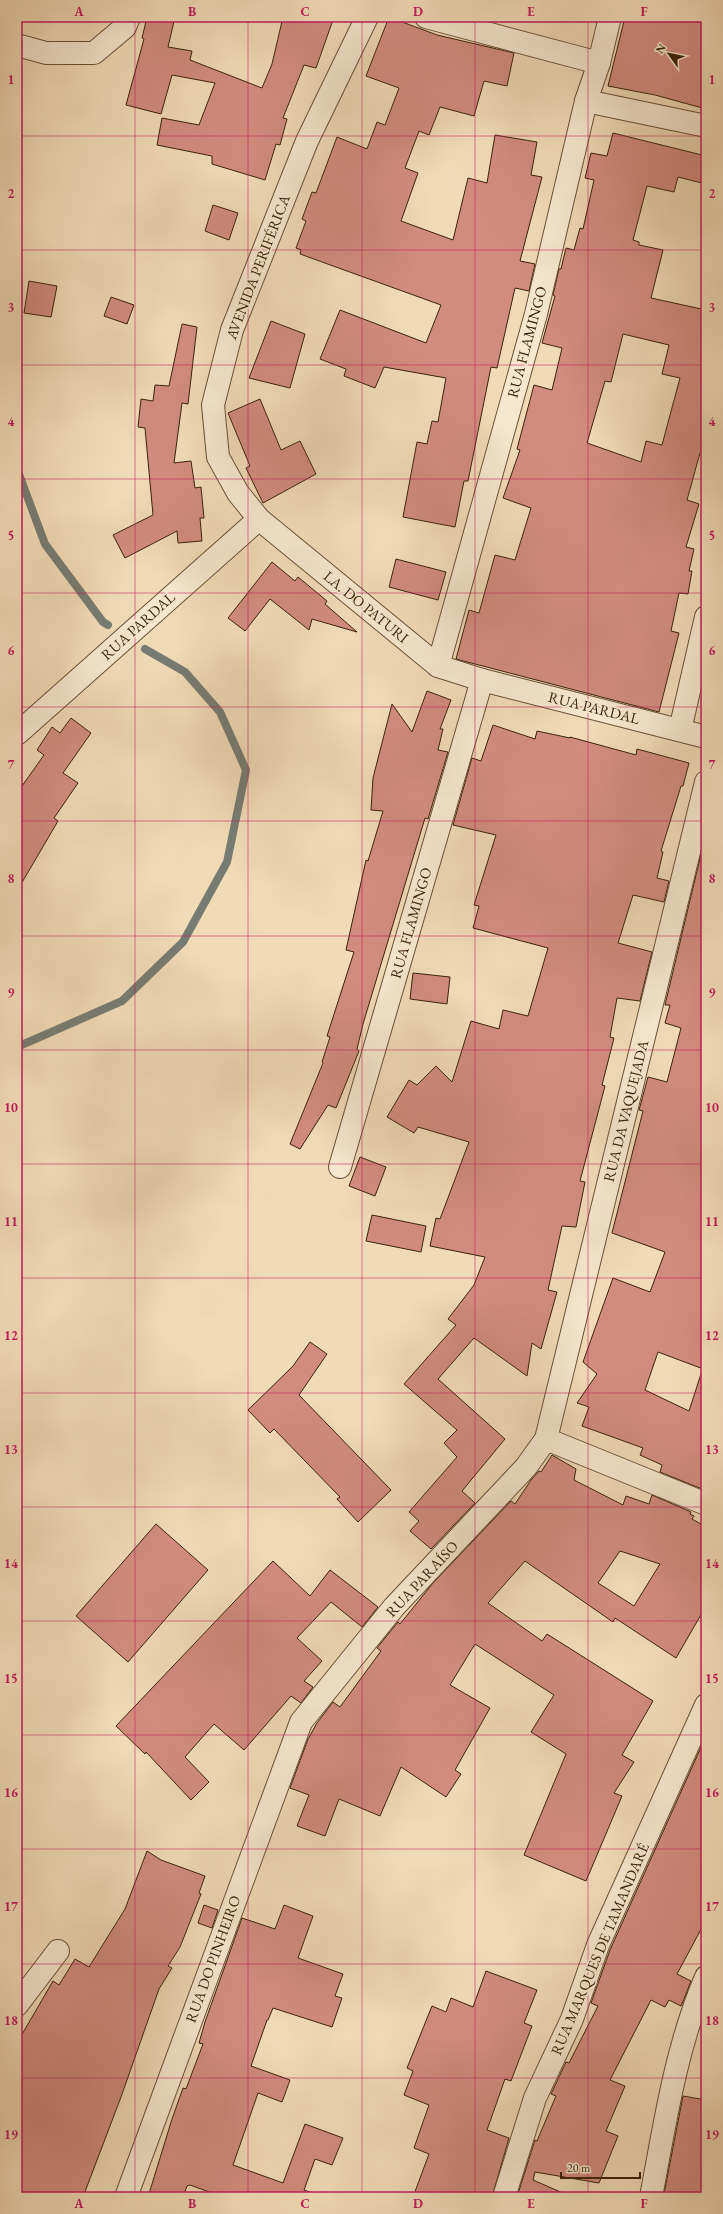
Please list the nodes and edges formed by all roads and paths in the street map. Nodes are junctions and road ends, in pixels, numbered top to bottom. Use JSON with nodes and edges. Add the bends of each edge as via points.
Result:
{"nodes":[{"id":1,"x":128,"y":17,"type":"edge"},
{"id":2,"x":367,"y":17,"type":"edge"},
{"id":3,"x":426,"y":17,"type":"edge"},
{"id":4,"x":610,"y":17,"type":"edge"},
{"id":5,"x":17,"y":45,"type":"edge"},
{"id":6,"x":599,"y":63,"type":"junction"},
{"id":7,"x":586,"y":101,"type":"junction"},
{"id":8,"x":706,"y":126,"type":"edge"},
{"id":9,"x":259,"y":519,"type":"junction"},
{"id":10,"x":706,"y":617,"type":"edge"},
{"id":11,"x":438,"y":666,"type":"junction"},
{"id":12,"x":482,"y":680,"type":"junction"},
{"id":13,"x":680,"y":730,"type":"junction"},
{"id":14,"x":17,"y":734,"type":"edge"},
{"id":15,"x":706,"y":737,"type":"edge"},
{"id":16,"x":706,"y":782,"type":"edge"},
{"id":17,"x":340,"y":1167,"type":"dead end"},
{"id":18,"x":546,"y":1439,"type":"junction"},
{"id":19,"x":706,"y":1504,"type":"edge"},
{"id":20,"x":706,"y":1705,"type":"edge"},
{"id":21,"x":301,"y":1722,"type":"joint"},
{"id":22,"x":58,"y":1951,"type":"dead end"},
{"id":23,"x":706,"y":1976,"type":"edge"},
{"id":24,"x":17,"y":2005,"type":"edge"},
{"id":25,"x":126,"y":2197,"type":"edge"},
{"id":26,"x":504,"y":2197,"type":"edge"},
{"id":27,"x":651,"y":2197,"type":"edge"}],
"edges":[{"from":1,"to":5,"type":"street","via":[[125,27],[94,53],[46,53]]},
{"from":2,"to":9,"type":"street","name":"AVENIDA PERIFÉRICA","via":[[307,141],[232,330],[213,405],[218,457],[238,493]]},
{"from":3,"to":6,"type":"street"},
{"from":4,"to":6,"type":"street","name":"RUA FLAMINGO"},
{"from":6,"to":7,"type":"street","name":"RUA FLAMINGO"},
{"from":7,"to":8,"type":"street"},
{"from":7,"to":11,"type":"street","name":"RUA FLAMINGO","via":[[536,314]]},
{"from":9,"to":11,"type":"street","name":"LA. DO PATURI"},
{"from":9,"to":14,"type":"street","name":"RUA PARDAL"},
{"from":10,"to":13,"type":"street"},
{"from":11,"to":12,"type":"street","name":"LA. DO PATURI"},
{"from":12,"to":13,"type":"street","name":"RUA PARDAL"},
{"from":12,"to":17,"type":"street","name":"RUA FLAMINGO"},
{"from":13,"to":15,"type":"street","name":"RUA PARDAL"},
{"from":16,"to":18,"type":"street","name":"RUA DA VAQUEJADA"},
{"from":18,"to":19,"type":"street"},
{"from":18,"to":21,"type":"street","name":"RUA PARAÍSO","via":[[526,1467],[394,1607]]},
{"from":20,"to":26,"type":"street","name":"RUA MARQUES DE TAMANDARÉ","via":[[598,1945],[572,2019],[536,2098]]},
{"from":21,"to":25,"type":"street","name":"RUA DO PINHEIRO"},
{"from":22,"to":24,"type":"street"},
{"from":23,"to":27,"type":"street","via":[[675,2073]]}]}
